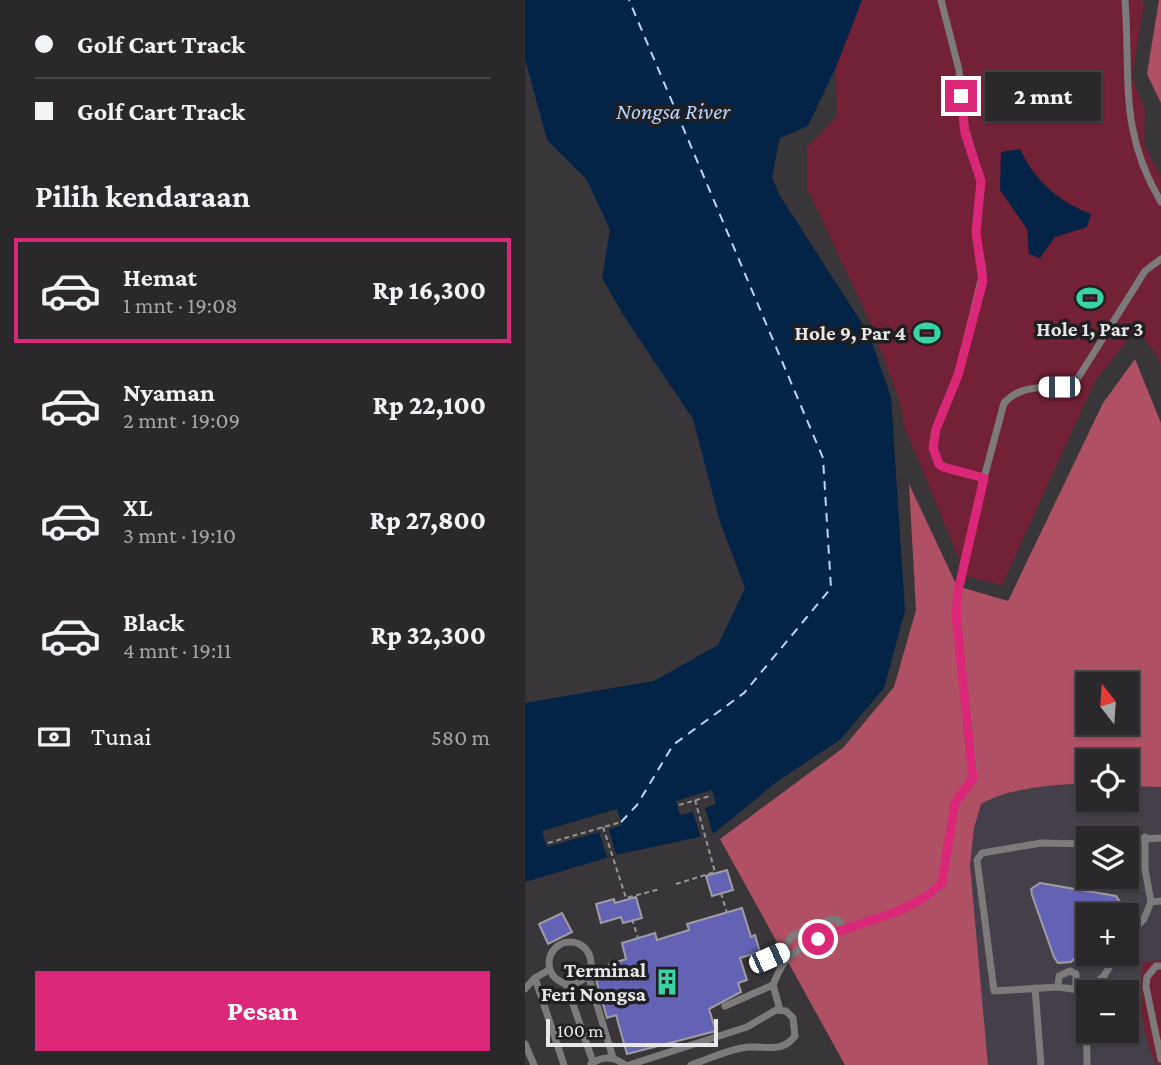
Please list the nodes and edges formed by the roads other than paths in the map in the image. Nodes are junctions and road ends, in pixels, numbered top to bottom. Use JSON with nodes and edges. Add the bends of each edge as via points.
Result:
{"nodes":[{"id":1,"x":941,"y":0,"type":"edge"},
{"id":2,"x":1125,"y":0,"type":"edge"},
{"id":3,"x":1161,"y":202,"type":"edge"},
{"id":4,"x":1161,"y":259,"type":"edge"},
{"id":5,"x":984,"y":478,"type":"junction"},
{"id":6,"x":1145,"y":837,"type":"junction"},
{"id":7,"x":1139,"y":838,"type":"edge"},
{"id":8,"x":1161,"y":838,"type":"edge"},
{"id":9,"x":1076,"y":844,"type":"edge"},
{"id":10,"x":1161,"y":901,"type":"edge"},
{"id":11,"x":1151,"y":902,"type":"junction"},
{"id":12,"x":1139,"y":924,"type":"edge"},
{"id":13,"x":843,"y":928,"type":"junction"},
{"id":14,"x":786,"y":955,"type":"junction"},
{"id":15,"x":754,"y":965,"type":"dead end"},
{"id":16,"x":1110,"y":966,"type":"edge"},
{"id":17,"x":1161,"y":966,"type":"edge"},
{"id":18,"x":549,"y":970,"type":"junction"},
{"id":19,"x":588,"y":975,"type":"junction"},
{"id":20,"x":535,"y":978,"type":"junction"},
{"id":21,"x":1076,"y":980,"type":"edge"},
{"id":22,"x":1098,"y":980,"type":"edge"},
{"id":23,"x":566,"y":984,"type":"junction"},
{"id":24,"x":773,"y":985,"type":"junction"},
{"id":25,"x":1058,"y":987,"type":"junction"},
{"id":26,"x":1035,"y":988,"type":"junction"},
{"id":27,"x":1076,"y":988,"type":"edge"},
{"id":28,"x":525,"y":989,"type":"edge"},
{"id":29,"x":725,"y":1006,"type":"dead end"},
{"id":30,"x":780,"y":1010,"type":"junction"},
{"id":31,"x":1087,"y":1043,"type":"edge"},
{"id":32,"x":525,"y":1044,"type":"edge"},
{"id":33,"x":613,"y":1058,"type":"junction"},
{"id":34,"x":1161,"y":1059,"type":"edge"},
{"id":35,"x":592,"y":1063,"type":"edge"},
{"id":36,"x":534,"y":1065,"type":"edge"},
{"id":37,"x":564,"y":1065,"type":"edge"},
{"id":38,"x":627,"y":1065,"type":"edge"},
{"id":39,"x":691,"y":1065,"type":"edge"},
{"id":40,"x":1041,"y":1065,"type":"edge"},
{"id":41,"x":1087,"y":1065,"type":"edge"}],
"edges":[{"from":1,"to":5,"type":"lane","via":[[959,71],[965,133],[981,181],[976,232],[983,272],[958,375],[933,448],[943,467]]},
{"from":2,"to":3,"type":"lane","via":[[1126,95],[1132,129],[1138,155]]},
{"from":4,"to":5,"type":"lane","via":[[1145,271],[1078,378],[1059,387],[1024,390],[1004,403]]},
{"from":5,"to":13,"type":"lane","via":[[958,591],[957,629],[974,770],[953,810],[942,883],[916,903]]},
{"from":6,"to":7,"type":"lane"},
{"from":6,"to":8,"type":"lane"},
{"from":6,"to":11,"type":"lane"},
{"from":9,"to":26,"type":"lane","via":[[1041,843],[982,853],[977,860],[994,991]]},
{"from":10,"to":11,"type":"lane"},
{"from":11,"to":12,"type":"lane"},
{"from":13,"to":14,"type":"lane"},
{"from":13,"to":14,"type":"lane","via":[[835,919],[828,920],[792,936],[786,943]]},
{"from":14,"to":15,"type":"lane"},
{"from":14,"to":24,"type":"lane"},
{"from":16,"to":22,"type":"lane"},
{"from":17,"to":34,"type":"lane","via":[[1150,971],[1146,987]]},
{"from":18,"to":19,"type":"lane","via":[[550,953],[572,941],[591,958]]},
{"from":18,"to":20,"type":"lane"},
{"from":18,"to":23,"type":"lane"},
{"from":19,"to":23,"type":"lane"},
{"from":19,"to":33,"type":"lane"},
{"from":20,"to":28,"type":"lane"},
{"from":20,"to":37,"type":"lane"},
{"from":21,"to":25,"type":"lane","via":[[1070,971],[1059,976]]},
{"from":23,"to":35,"type":"lane"},
{"from":24,"to":29,"type":"lane"},
{"from":24,"to":30,"type":"lane"},
{"from":25,"to":26,"type":"lane"},
{"from":25,"to":27,"type":"lane"},
{"from":26,"to":40,"type":"lane"},
{"from":30,"to":38,"type":"lane","via":[[747,1027]]},
{"from":30,"to":39,"type":"lane","via":[[796,1023],[795,1036],[785,1045],[749,1047]]},
{"from":31,"to":41,"type":"lane"},
{"from":32,"to":36,"type":"lane"},
{"from":33,"to":35,"type":"lane"},
{"from":33,"to":38,"type":"lane"}]}
